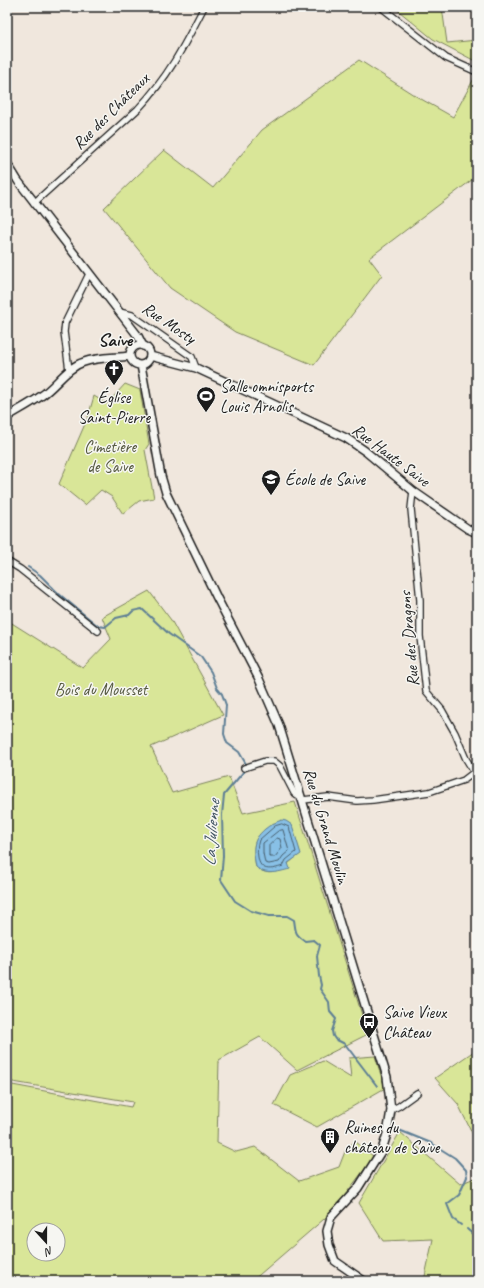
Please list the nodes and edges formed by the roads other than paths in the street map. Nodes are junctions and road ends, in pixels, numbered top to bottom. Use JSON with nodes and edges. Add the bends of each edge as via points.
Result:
{"nodes":[{"id":1,"x":204,"y":7,"type":"edge"},
{"id":2,"x":381,"y":7,"type":"edge"},
{"id":3,"x":477,"y":72,"type":"edge"},
{"id":4,"x":7,"y":163,"type":"edge"},
{"id":5,"x":34,"y":203,"type":"junction"},
{"id":6,"x":89,"y":274,"type":"junction"},
{"id":7,"x":119,"y":312,"type":"junction"},
{"id":8,"x":132,"y":329,"type":"junction"},
{"id":9,"x":143,"y":346,"type":"junction"},
{"id":10,"x":134,"y":347,"type":"junction"},
{"id":11,"x":130,"y":356,"type":"junction"},
{"id":12,"x":150,"y":356,"type":"junction"},
{"id":13,"x":141,"y":365,"type":"junction"},
{"id":14,"x":196,"y":368,"type":"junction"},
{"id":15,"x":69,"y":370,"type":"junction"},
{"id":16,"x":7,"y":416,"type":"edge"},
{"id":17,"x":413,"y":491,"type":"junction"},
{"id":18,"x":477,"y":533,"type":"edge"},
{"id":19,"x":7,"y":561,"type":"edge"},
{"id":20,"x":98,"y":631,"type":"dead end"},
{"id":21,"x":246,"y":768,"type":"dead end"},
{"id":22,"x":476,"y":771,"type":"edge"},
{"id":23,"x":303,"y":800,"type":"junction"},
{"id":24,"x":417,"y":1093,"type":"dead end"},
{"id":25,"x":391,"y":1110,"type":"junction"},
{"id":26,"x":364,"y":1281,"type":"edge"}],
"edges":[{"from":1,"to":5,"type":"street","name":"Rue des Châteaux","via":[[179,55],[153,92],[138,109]]},
{"from":2,"to":3,"type":"street","via":[[446,58]]},
{"from":4,"to":5,"type":"street","name":"Rue Mosty"},
{"from":5,"to":6,"type":"street","name":"Rue Mosty"},
{"from":6,"to":7,"type":"street","name":"Rue Mosty"},
{"from":6,"to":15,"type":"street","via":[[65,323]]},
{"from":7,"to":8,"type":"street","name":"Rue Mosty"},
{"from":7,"to":14,"type":"street","name":"Rue Mosty","via":[[132,315],[192,357]]},
{"from":8,"to":9,"type":"street","name":"Rue Mosty"},
{"from":8,"to":10,"type":"street","name":"Rue Mosty"},
{"from":9,"to":10,"type":"street"},
{"from":9,"to":12,"type":"street"},
{"from":10,"to":11,"type":"street"},
{"from":11,"to":13,"type":"street","via":[[132,362]]},
{"from":11,"to":15,"type":"street","via":[[94,359],[82,362]]},
{"from":12,"to":13,"type":"street","via":[[147,362]]},
{"from":12,"to":14,"type":"street","name":"Rue Mosty"},
{"from":13,"to":23,"type":"street","name":"Rue du Grand Moulin","via":[[166,493],[268,697]]},
{"from":14,"to":17,"type":"street","name":"Rue Haute Saive","via":[[346,438]]},
{"from":15,"to":16,"type":"street","via":[[56,385]]},
{"from":17,"to":18,"type":"street","name":"Rue Haute Saive"},
{"from":17,"to":22,"type":"street","name":"Rue des Dragons","via":[[411,509],[426,691],[442,710],[466,759]]},
{"from":19,"to":20,"type":"street"},
{"from":21,"to":23,"type":"street","via":[[265,761],[274,761],[280,766],[294,793]]},
{"from":22,"to":23,"type":"street","via":[[464,780],[428,792],[373,800],[357,801],[328,797]]},
{"from":23,"to":25,"type":"street","name":"Rue du Grand Moulin","via":[[387,1077]]},
{"from":24,"to":25,"type":"street"},
{"from":25,"to":26,"type":"street","name":"Rue du Grand Moulin","via":[[382,1150],[358,1188],[332,1217],[327,1231],[335,1261]]}]}
